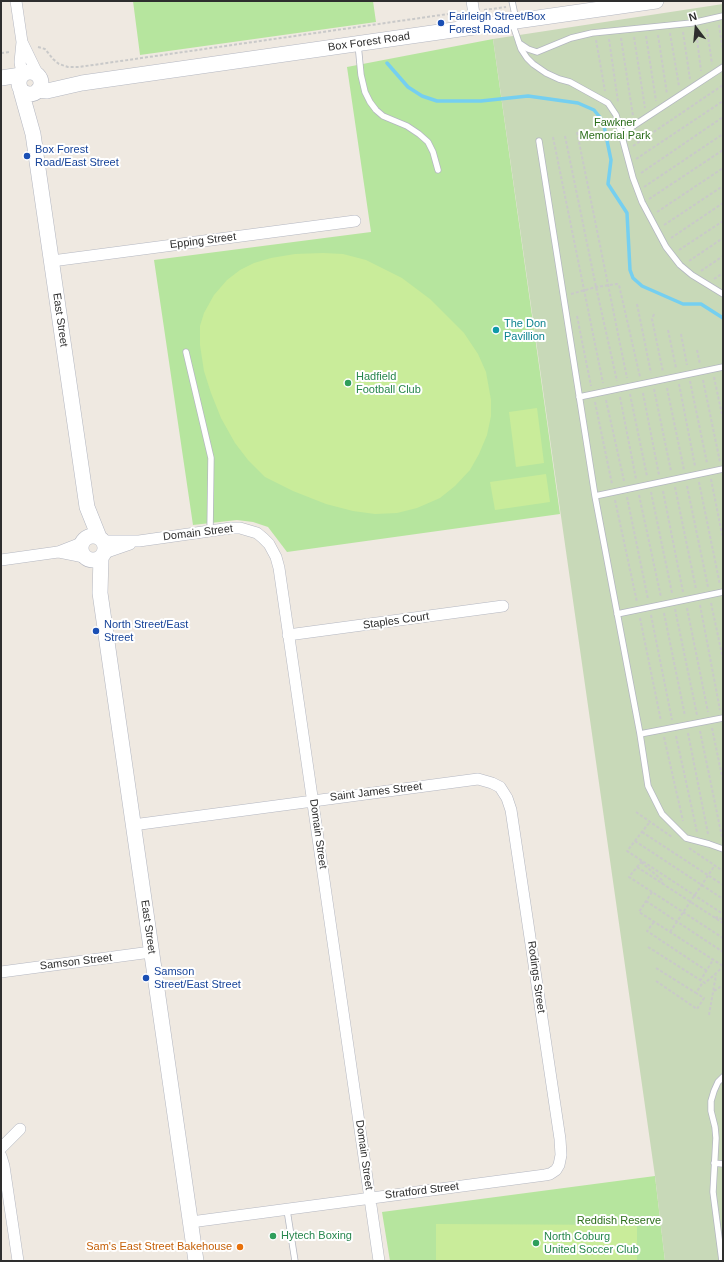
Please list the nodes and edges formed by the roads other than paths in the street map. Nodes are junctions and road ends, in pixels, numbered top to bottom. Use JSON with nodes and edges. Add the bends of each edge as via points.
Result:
{"nodes":[{"id":1,"x":16,"y":1,"type":"edge"},
{"id":2,"x":656,"y":1,"type":"edge"},
{"id":3,"x":513,"y":3,"type":"edge"},
{"id":4,"x":473,"y":6,"type":"edge"},
{"id":5,"x":720,"y":16,"type":"edge"},
{"id":6,"x":514,"y":22,"type":"junction"},
{"id":7,"x":476,"y":27,"type":"junction"},
{"id":8,"x":519,"y":43,"type":"junction"},
{"id":9,"x":358,"y":44,"type":"junction"},
{"id":10,"x":723,"y":67,"type":"edge"},
{"id":11,"x":1,"y":78,"type":"edge"},
{"id":12,"x":30,"y":83,"type":"junction"},
{"id":13,"x":1,"y":85,"type":"edge"},
{"id":14,"x":621,"y":134,"type":"junction"},
{"id":15,"x":539,"y":141,"type":"dead end"},
{"id":16,"x":438,"y":170,"type":"dead end"},
{"id":17,"x":355,"y":221,"type":"dead end"},
{"id":18,"x":52,"y":261,"type":"junction"},
{"id":19,"x":723,"y":294,"type":"edge"},
{"id":20,"x":186,"y":352,"type":"dead end"},
{"id":21,"x":723,"y":367,"type":"edge"},
{"id":22,"x":579,"y":397,"type":"junction"},
{"id":23,"x":722,"y":469,"type":"edge"},
{"id":24,"x":595,"y":496,"type":"junction"},
{"id":25,"x":210,"y":532,"type":"junction"},
{"id":26,"x":93,"y":548,"type":"junction"},
{"id":27,"x":1,"y":560,"type":"edge"},
{"id":28,"x":722,"y":592,"type":"edge"},
{"id":29,"x":503,"y":606,"type":"dead end"},
{"id":30,"x":617,"y":614,"type":"junction"},
{"id":31,"x":288,"y":635,"type":"junction"},
{"id":32,"x":722,"y":718,"type":"edge"},
{"id":33,"x":640,"y":734,"type":"junction"},
{"id":34,"x":500,"y":787,"type":"joint"},
{"id":35,"x":313,"y":800,"type":"junction"},
{"id":36,"x":133,"y":825,"type":"junction"},
{"id":37,"x":723,"y":849,"type":"edge"},
{"id":38,"x":151,"y":952,"type":"junction"},
{"id":39,"x":1,"y":972,"type":"edge"},
{"id":40,"x":723,"y":1077,"type":"edge"},
{"id":41,"x":20,"y":1129,"type":"dead end"},
{"id":42,"x":1,"y":1148,"type":"edge"},
{"id":43,"x":1,"y":1156,"type":"edge"},
{"id":44,"x":714,"y":1163,"type":"junction"},
{"id":45,"x":723,"y":1164,"type":"edge"},
{"id":46,"x":556,"y":1170,"type":"joint"},
{"id":47,"x":370,"y":1198,"type":"junction"},
{"id":48,"x":287,"y":1210,"type":"junction"},
{"id":49,"x":190,"y":1222,"type":"junction"},
{"id":50,"x":18,"y":1261,"type":"edge"},
{"id":51,"x":196,"y":1261,"type":"edge"},
{"id":52,"x":295,"y":1261,"type":"edge"},
{"id":53,"x":380,"y":1261,"type":"edge"},
{"id":54,"x":722,"y":1261,"type":"edge"}],
"edges":[{"from":1,"to":12,"type":"street","via":[[24,46],[20,62]]},
{"from":2,"to":6,"type":"street","name":"Box Forest Road"},
{"from":3,"to":6,"type":"lane"},
{"from":4,"to":7,"type":"street"},
{"from":5,"to":8,"type":"lane","via":[[682,25],[595,33],[571,38],[537,52]]},
{"from":6,"to":7,"type":"street","name":"Box Forest Road"},
{"from":6,"to":8,"type":"lane"},
{"from":7,"to":9,"type":"street","name":"Box Forest Road"},
{"from":8,"to":14,"type":"lane","via":[[527,58],[539,69],[570,82],[606,102],[616,115]]},
{"from":9,"to":12,"type":"street","name":"Box Forest Road","via":[[82,83]]},
{"from":9,"to":16,"type":"lane","via":[[365,92],[370,102],[383,116],[407,126],[428,142]]},
{"from":10,"to":14,"type":"lane"},
{"from":11,"to":12,"type":"street"},
{"from":12,"to":13,"type":"street","name":"Box Forest Road"},
{"from":12,"to":18,"type":"street","name":"East Street","via":[[33,134]]},
{"from":14,"to":19,"type":"lane","via":[[638,191],[664,243],[681,266]]},
{"from":15,"to":22,"type":"lane"},
{"from":17,"to":18,"type":"street","name":"Epping Street"},
{"from":18,"to":26,"type":"street","name":"East Street"},
{"from":20,"to":25,"type":"lane","via":[[211,458]]},
{"from":21,"to":22,"type":"lane"},
{"from":22,"to":24,"type":"lane"},
{"from":23,"to":24,"type":"lane"},
{"from":24,"to":30,"type":"lane"},
{"from":25,"to":26,"type":"street","name":"Domain Street"},
{"from":25,"to":31,"type":"street","name":"Domain Street","via":[[240,528],[256,533],[269,544],[279,568]]},
{"from":26,"to":27,"type":"street","name":"Domain Street"},
{"from":26,"to":36,"type":"street","name":"East Street"},
{"from":28,"to":30,"type":"lane"},
{"from":29,"to":31,"type":"street","name":"Staples Court"},
{"from":30,"to":33,"type":"lane"},
{"from":31,"to":35,"type":"street","name":"Domain Street"},
{"from":32,"to":33,"type":"lane"},
{"from":33,"to":37,"type":"lane","via":[[648,786],[662,814],[686,838]]},
{"from":34,"to":35,"type":"street","name":"Saint James Street","via":[[478,779]]},
{"from":34,"to":46,"type":"street","name":"Rodings Street","via":[[507,798],[512,818],[560,1139],[561,1160]]},
{"from":35,"to":36,"type":"street","name":"Saint James Street"},
{"from":35,"to":47,"type":"street","name":"Domain Street"},
{"from":36,"to":38,"type":"street","name":"East Street"},
{"from":38,"to":39,"type":"street","name":"Samson Street"},
{"from":38,"to":49,"type":"street","name":"East Street"},
{"from":40,"to":44,"type":"lane","via":[[718,1082],[711,1101],[716,1138]]},
{"from":41,"to":42,"type":"street"},
{"from":43,"to":50,"type":"street"},
{"from":44,"to":45,"type":"lane"},
{"from":44,"to":54,"type":"lane","via":[[713,1192]]},
{"from":46,"to":47,"type":"street","name":"Stratford Street","via":[[545,1175]]},
{"from":47,"to":48,"type":"street","name":"Stratford Street"},
{"from":47,"to":53,"type":"street","name":"Domain Street"},
{"from":48,"to":49,"type":"street","name":"Stratford Street"},
{"from":48,"to":52,"type":"lane"},
{"from":49,"to":51,"type":"street","name":"East Street"}]}
